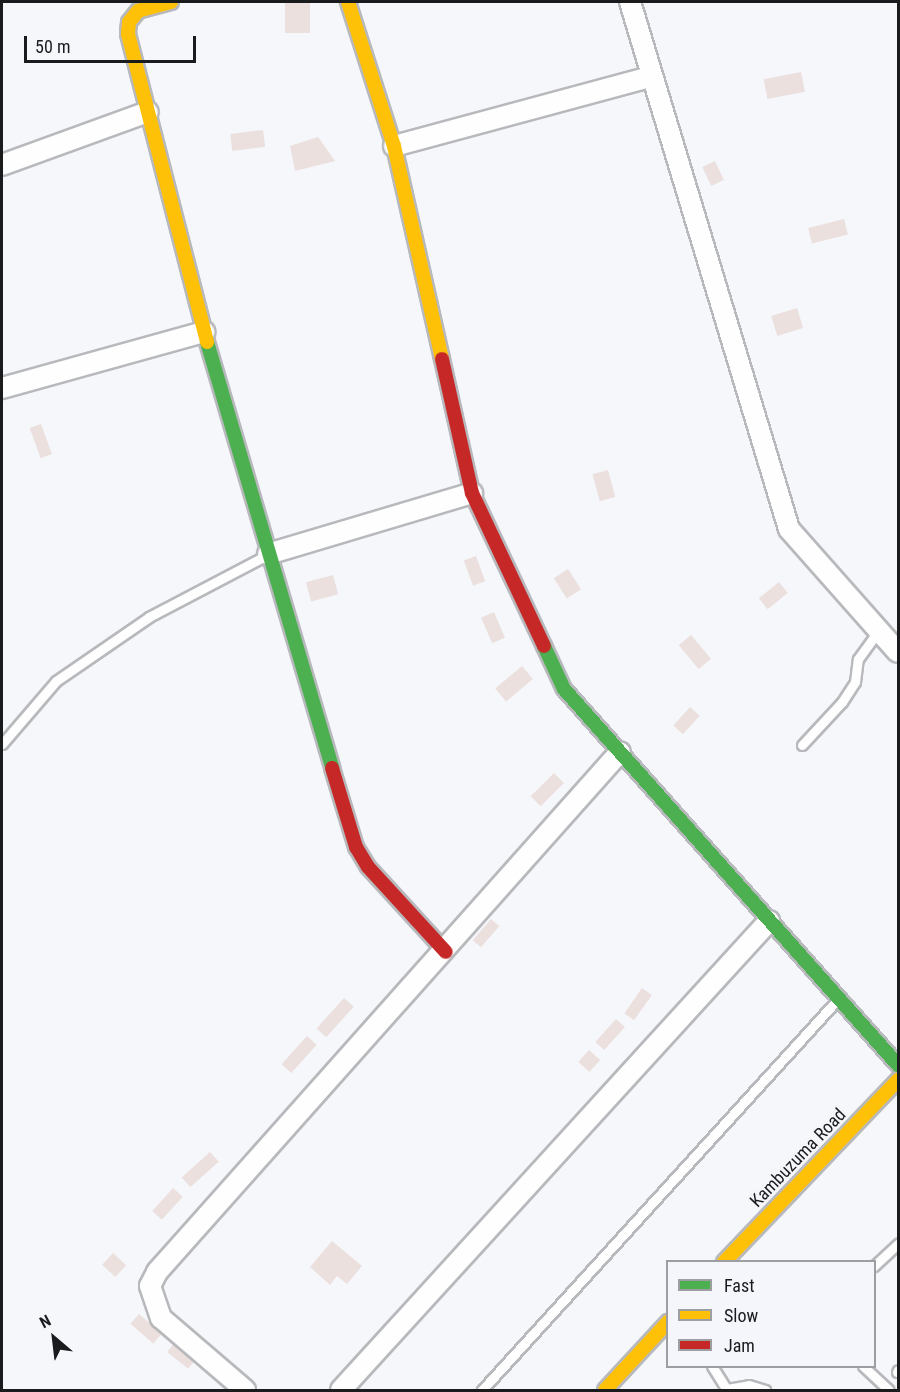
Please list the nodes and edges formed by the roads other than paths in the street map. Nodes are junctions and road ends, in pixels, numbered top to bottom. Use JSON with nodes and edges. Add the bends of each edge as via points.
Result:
{"nodes":[{"id":1,"x":171,"y":2,"type":"edge"},
{"id":2,"x":348,"y":2,"type":"edge"},
{"id":3,"x":630,"y":2,"type":"edge"},
{"id":4,"x":650,"y":77,"type":"junction"},
{"id":5,"x":148,"y":112,"type":"junction"},
{"id":6,"x":394,"y":146,"type":"junction"},
{"id":7,"x":2,"y":165,"type":"edge"},
{"id":8,"x":204,"y":332,"type":"junction"},
{"id":9,"x":2,"y":388,"type":"edge"},
{"id":10,"x":472,"y":493,"type":"junction"},
{"id":11,"x":268,"y":554,"type":"junction"},
{"id":12,"x":879,"y":630,"type":"junction"},
{"id":13,"x":898,"y":652,"type":"edge"},
{"id":14,"x":2,"y":744,"type":"edge"},
{"id":15,"x":802,"y":745,"type":"dead end"},
{"id":16,"x":620,"y":752,"type":"junction"},
{"id":17,"x":769,"y":921,"type":"junction"},
{"id":18,"x":446,"y":952,"type":"junction"},
{"id":19,"x":841,"y":996,"type":"junction"},
{"id":20,"x":898,"y":1065,"type":"edge"},
{"id":21,"x":898,"y":1080,"type":"edge"},
{"id":22,"x":898,"y":1244,"type":"edge"},
{"id":23,"x":726,"y":1260,"type":"edge"},
{"id":24,"x":876,"y":1264,"type":"edge"},
{"id":25,"x":666,"y":1324,"type":"edge"},
{"id":26,"x":713,"y":1368,"type":"edge"},
{"id":27,"x":864,"y":1368,"type":"edge"},
{"id":28,"x":245,"y":1390,"type":"edge"},
{"id":29,"x":341,"y":1390,"type":"edge"},
{"id":30,"x":482,"y":1390,"type":"edge"},
{"id":31,"x":605,"y":1390,"type":"edge"},
{"id":32,"x":727,"y":1390,"type":"edge"},
{"id":33,"x":765,"y":1390,"type":"edge"},
{"id":34,"x":890,"y":1390,"type":"edge"}],
"edges":[{"from":1,"to":5,"type":"street","via":[[138,11],[129,22],[128,34]]},
{"from":2,"to":6,"type":"street"},
{"from":3,"to":4,"type":"street"},
{"from":4,"to":6,"type":"street"},
{"from":4,"to":12,"type":"street","via":[[789,529]]},
{"from":5,"to":7,"type":"street"},
{"from":5,"to":8,"type":"street"},
{"from":6,"to":10,"type":"street"},
{"from":8,"to":9,"type":"street"},
{"from":8,"to":11,"type":"street"},
{"from":10,"to":11,"type":"street"},
{"from":10,"to":16,"type":"street","via":[[564,689]]},
{"from":11,"to":14,"type":"lane","via":[[149,617],[56,681]]},
{"from":11,"to":18,"type":"street","via":[[356,847],[368,867]]},
{"from":12,"to":13,"type":"street"},
{"from":12,"to":15,"type":"lane","via":[[858,659],[855,682],[842,702]]},
{"from":16,"to":17,"type":"street"},
{"from":16,"to":18,"type":"street"},
{"from":17,"to":19,"type":"street"},
{"from":17,"to":29,"type":"street"},
{"from":18,"to":28,"type":"street","via":[[157,1272],[150,1286],[161,1318]]},
{"from":19,"to":20,"type":"street"},
{"from":19,"to":30,"type":"lane"},
{"from":21,"to":23,"type":"street","name":"Kambuzuma Road"},
{"from":22,"to":24,"type":"lane"},
{"from":25,"to":31,"type":"street"},
{"from":26,"to":32,"type":"lane"},
{"from":27,"to":34,"type":"lane"},
{"from":32,"to":33,"type":"lane","via":[[748,1385]]}]}
